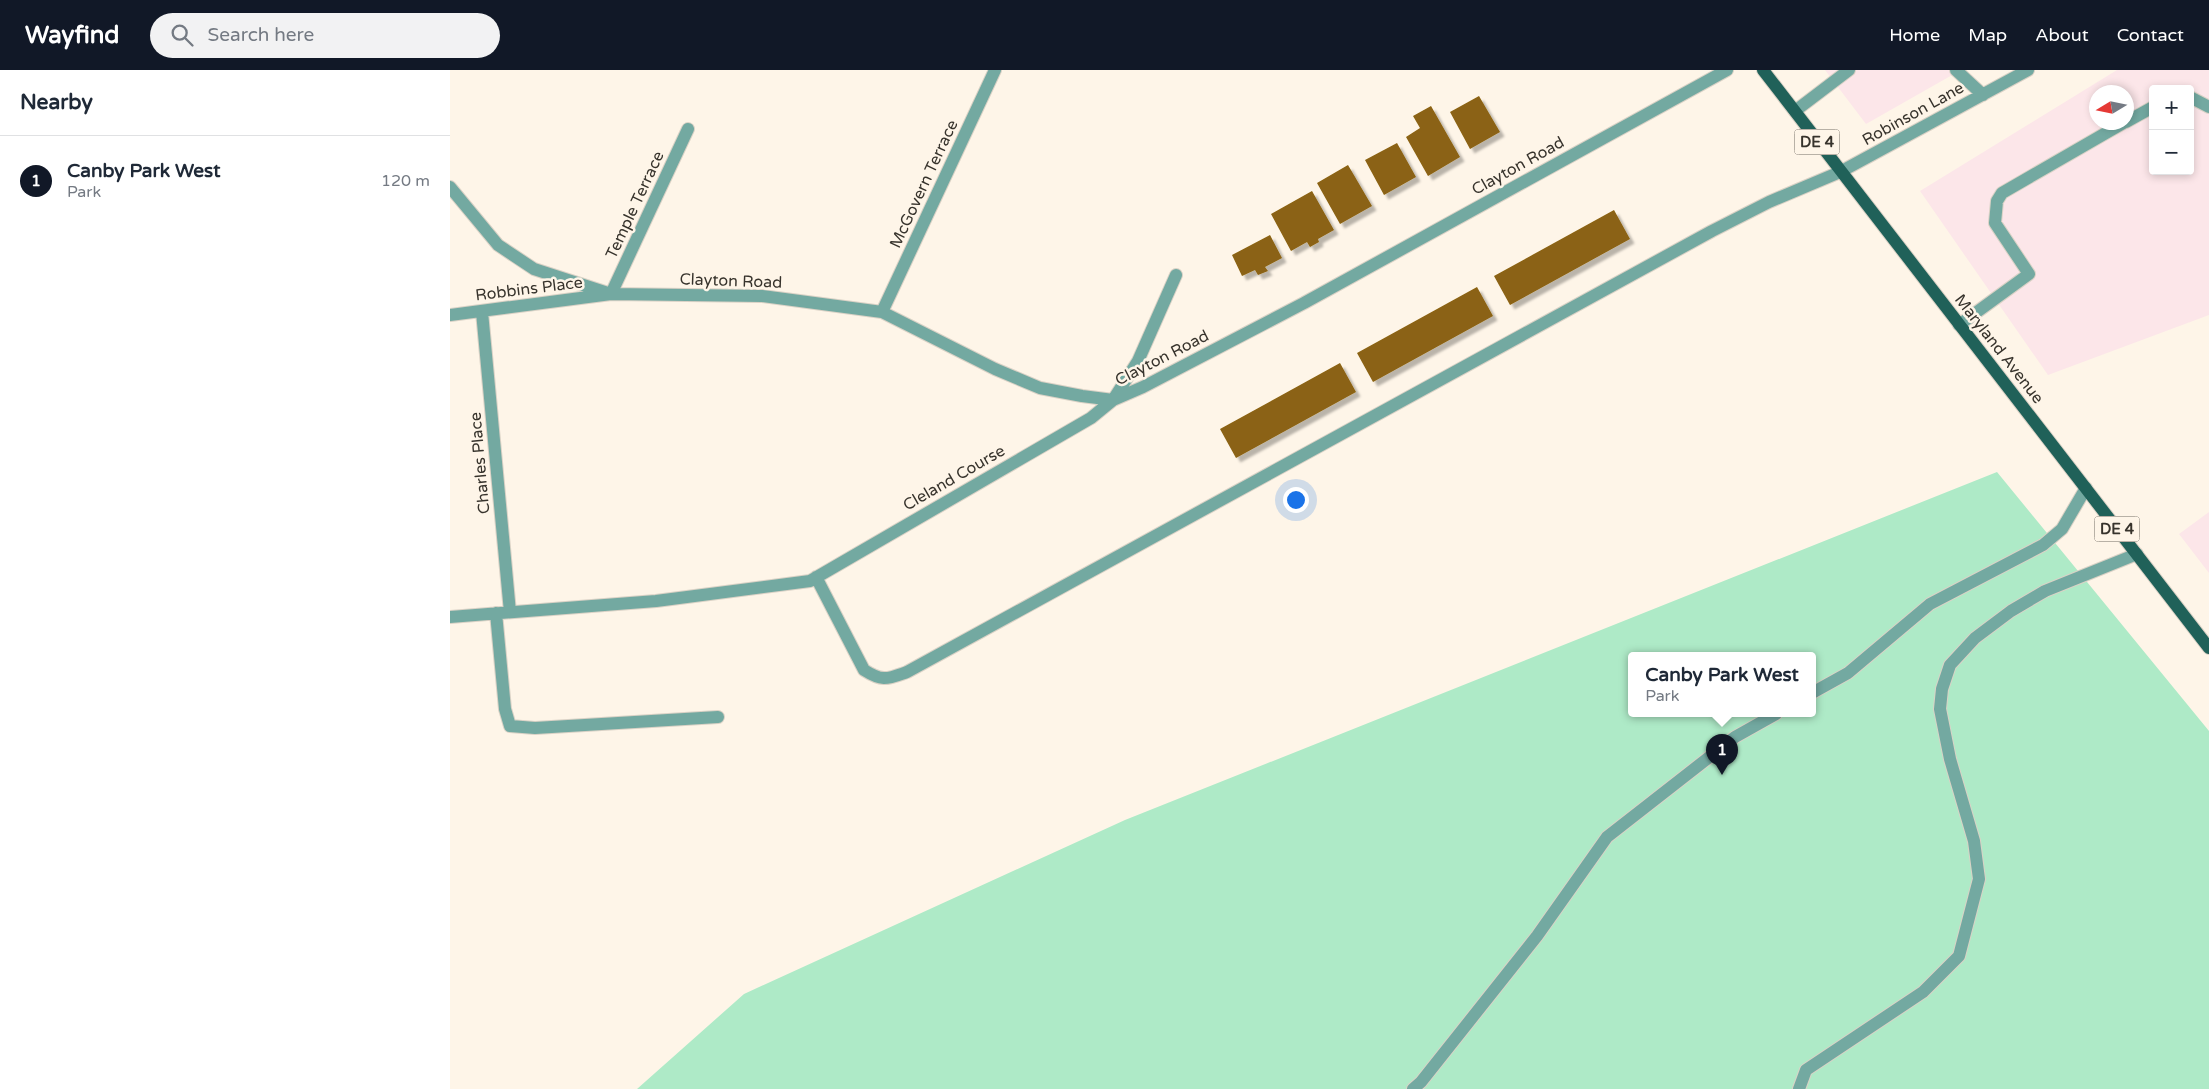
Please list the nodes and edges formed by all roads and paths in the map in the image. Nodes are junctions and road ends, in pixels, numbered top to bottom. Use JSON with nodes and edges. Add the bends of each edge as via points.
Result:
{"nodes":[{"id":1,"x":995,"y":70,"type":"edge"},
{"id":2,"x":1727,"y":70,"type":"edge"},
{"id":3,"x":1764,"y":70,"type":"edge"},
{"id":4,"x":1849,"y":70,"type":"edge"},
{"id":5,"x":1956,"y":70,"type":"edge"},
{"id":6,"x":2028,"y":70,"type":"edge"},
{"id":7,"x":1983,"y":94,"type":"junction"},
{"id":8,"x":2194,"y":100,"type":"edge"},
{"id":9,"x":2209,"y":107,"type":"edge"},
{"id":10,"x":2149,"y":108,"type":"edge"},
{"id":11,"x":1795,"y":111,"type":"junction"},
{"id":12,"x":2134,"y":117,"type":"edge"},
{"id":13,"x":688,"y":129,"type":"dead end"},
{"id":14,"x":2112,"y":130,"type":"edge"},
{"id":15,"x":1840,"y":172,"type":"junction"},
{"id":16,"x":450,"y":187,"type":"edge"},
{"id":17,"x":1176,"y":275,"type":"dead end"},
{"id":18,"x":611,"y":294,"type":"junction"},
{"id":19,"x":482,"y":312,"type":"junction"},
{"id":20,"x":882,"y":312,"type":"junction"},
{"id":21,"x":450,"y":315,"type":"edge"},
{"id":22,"x":1959,"y":325,"type":"junction"},
{"id":23,"x":1113,"y":400,"type":"junction"},
{"id":24,"x":2086,"y":488,"type":"junction"},
{"id":25,"x":2137,"y":554,"type":"junction"},
{"id":26,"x":813,"y":579,"type":"junction"},
{"id":27,"x":510,"y":612,"type":"junction"},
{"id":28,"x":496,"y":613,"type":"junction"},
{"id":29,"x":450,"y":617,"type":"edge"},
{"id":30,"x":2209,"y":648,"type":"edge"},
{"id":31,"x":1816,"y":691,"type":"edge"},
{"id":32,"x":718,"y":717,"type":"dead end"},
{"id":33,"x":1771,"y":717,"type":"edge"},
{"id":34,"x":1413,"y":1089,"type":"edge"},
{"id":35,"x":1799,"y":1089,"type":"edge"}],
"edges":[{"from":1,"to":20,"type":"street","name":"McGovern Terrace"},
{"from":2,"to":23,"type":"street","name":"Clayton Road","via":[[1304,303]]},
{"from":3,"to":11,"type":"main road","name":"Maryland Avenue","number":"DE 4"},
{"from":4,"to":11,"type":"street"},
{"from":5,"to":7,"type":"street"},
{"from":6,"to":7,"type":"street","name":"Robinson Lane"},
{"from":7,"to":15,"type":"street","name":"Robinson Lane"},
{"from":8,"to":9,"type":"street"},
{"from":10,"to":12,"type":"street"},
{"from":11,"to":15,"type":"main road","name":"Maryland Avenue","number":"DE 4"},
{"from":13,"to":18,"type":"street","name":"Temple Terrace"},
{"from":14,"to":22,"type":"street","via":[[2002,193],[1997,201],[1995,223],[2029,274]]},
{"from":15,"to":22,"type":"main road","name":"Maryland Avenue","number":"DE 4"},
{"from":15,"to":26,"type":"street","name":"Robinson Lane","via":[[1768,202],[1712,232],[907,672],[878,679],[864,670]]},
{"from":16,"to":18,"type":"street","name":"Clayton Road","via":[[498,245],[534,269]]},
{"from":17,"to":23,"type":"street","via":[[1138,361]]},
{"from":18,"to":19,"type":"street","name":"Robbins Place"},
{"from":18,"to":20,"type":"street","name":"Clayton Road","via":[[762,296]]},
{"from":19,"to":21,"type":"street","name":"Robbins Place"},
{"from":19,"to":27,"type":"street","name":"Charles Place"},
{"from":20,"to":23,"type":"street","name":"Clayton Road","via":[[1040,388]]},
{"from":22,"to":24,"type":"main road","name":"Maryland Avenue","number":"DE 4"},
{"from":23,"to":26,"type":"street","name":"Cleland Course","via":[[1090,418]]},
{"from":24,"to":25,"type":"main road","name":"Maryland Avenue","number":"DE 4"},
{"from":24,"to":31,"type":"street","via":[[2062,529],[2043,545],[1930,604],[1848,673]]},
{"from":25,"to":30,"type":"main road","name":"Maryland Avenue","number":"DE 4"},
{"from":25,"to":35,"type":"street","via":[[2045,591],[2011,611],[1976,638],[1950,665],[1942,689],[1940,710],[1950,759],[1974,841],[1979,879],[1959,956],[1923,992],[1806,1070]]},
{"from":26,"to":27,"type":"street","via":[[656,601]]},
{"from":27,"to":28,"type":"street"},
{"from":28,"to":29,"type":"street"},
{"from":28,"to":32,"type":"street","via":[[505,709],[510,726],[535,728]]},
{"from":33,"to":34,"type":"street","via":[[1735,737],[1607,837],[1537,936]]}]}
